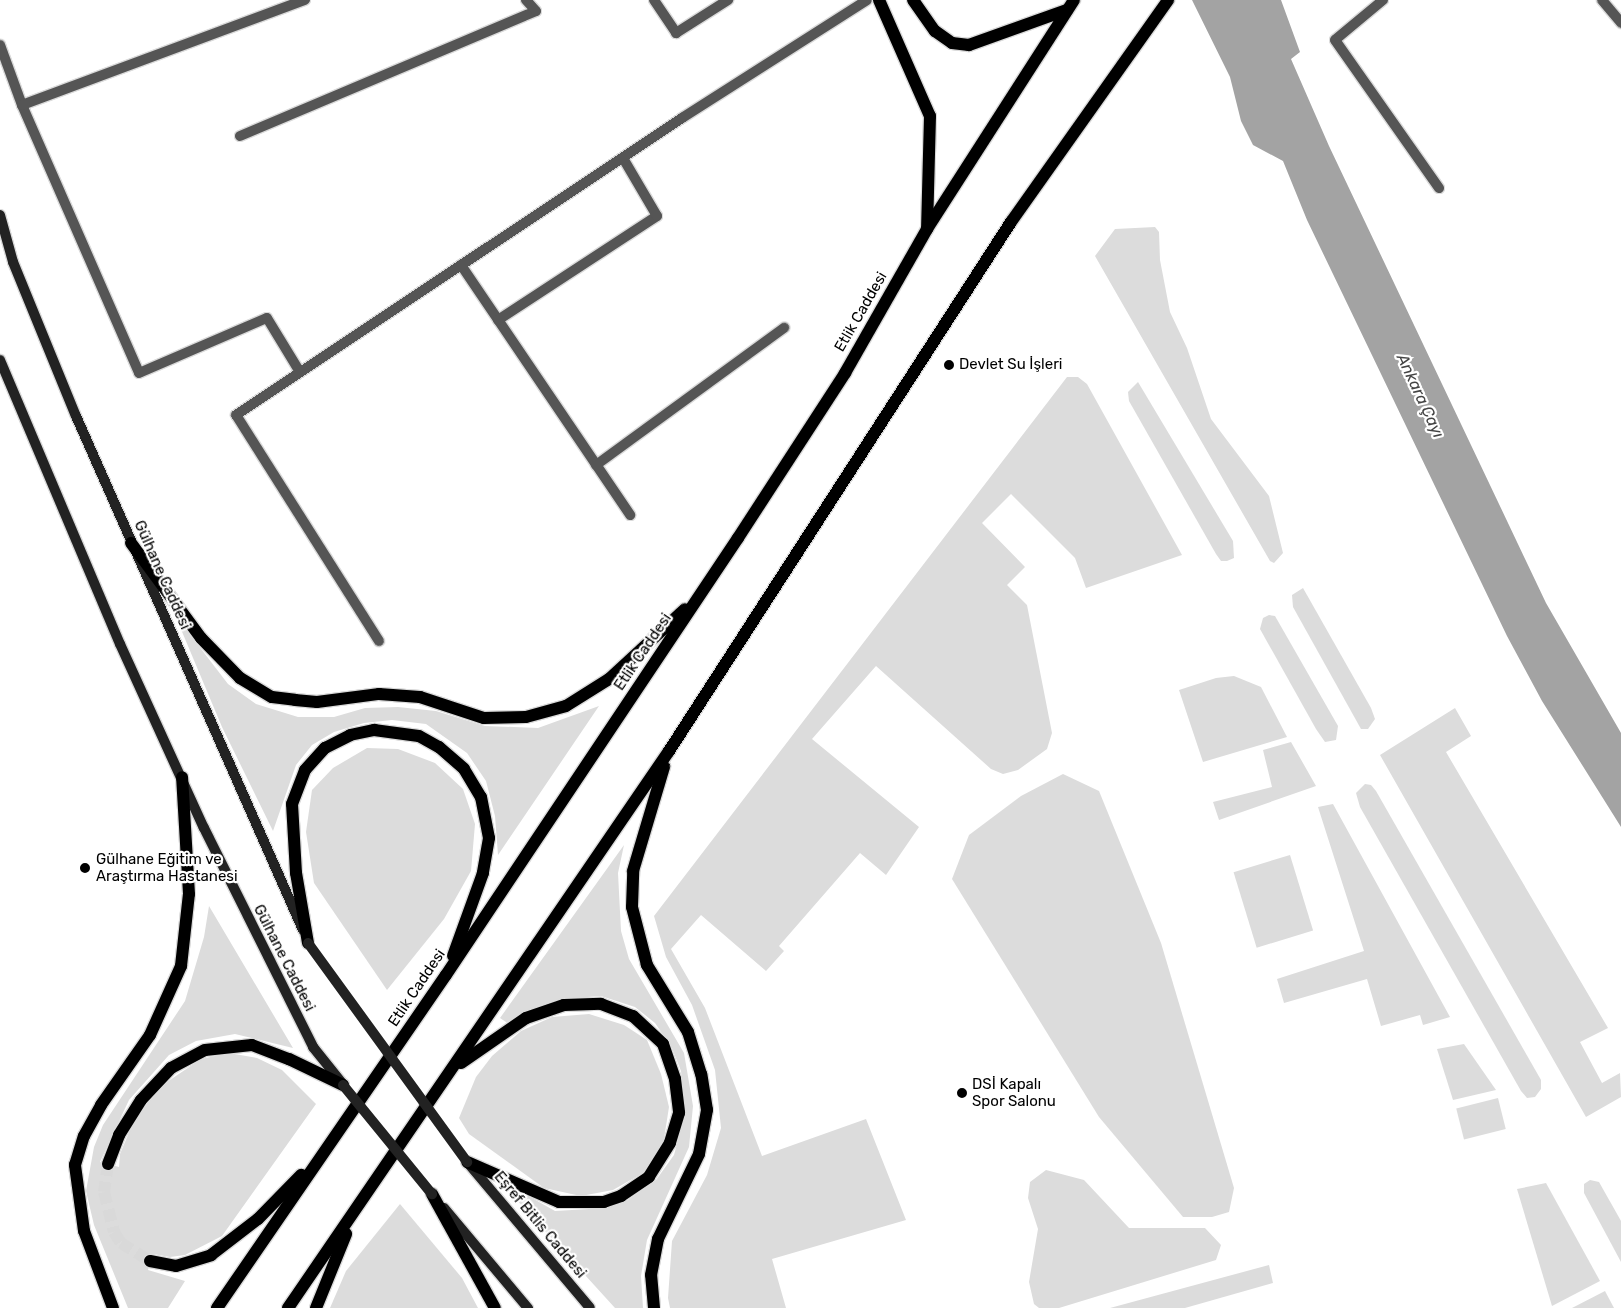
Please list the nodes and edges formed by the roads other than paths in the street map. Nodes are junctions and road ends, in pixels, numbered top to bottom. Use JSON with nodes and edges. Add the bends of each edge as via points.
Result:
{"nodes":[{"id":1,"x":305,"y":0,"type":"edge"},
{"id":2,"x":526,"y":0,"type":"edge"},
{"id":3,"x":654,"y":0,"type":"edge"},
{"id":4,"x":728,"y":0,"type":"edge"},
{"id":5,"x":867,"y":0,"type":"edge"},
{"id":6,"x":879,"y":0,"type":"edge"},
{"id":7,"x":914,"y":0,"type":"edge"},
{"id":8,"x":1168,"y":0,"type":"edge"},
{"id":9,"x":1383,"y":0,"type":"edge"},
{"id":10,"x":1602,"y":0,"type":"edge"},
{"id":11,"x":1071,"y":5,"type":"edge"},
{"id":12,"x":1621,"y":23,"type":"edge"},
{"id":13,"x":0,"y":45,"type":"edge"},
{"id":14,"x":22,"y":105,"type":"junction"},
{"id":15,"x":240,"y":136,"type":"dead end"},
{"id":16,"x":623,"y":158,"type":"junction"},
{"id":17,"x":1439,"y":188,"type":"dead end"},
{"id":18,"x":0,"y":215,"type":"edge"},
{"id":19,"x":927,"y":229,"type":"junction"},
{"id":20,"x":461,"y":266,"type":"junction"},
{"id":21,"x":498,"y":320,"type":"junction"},
{"id":22,"x":784,"y":328,"type":"dead end"},
{"id":23,"x":0,"y":360,"type":"edge"},
{"id":24,"x":300,"y":372,"type":"junction"},
{"id":25,"x":596,"y":465,"type":"junction"},
{"id":26,"x":630,"y":515,"type":"dead end"},
{"id":27,"x":131,"y":543,"type":"junction"},
{"id":28,"x":701,"y":594,"type":"junction"},
{"id":29,"x":378,"y":641,"type":"dead end"},
{"id":30,"x":669,"y":751,"type":"junction"},
{"id":31,"x":182,"y":777,"type":"junction"},
{"id":32,"x":308,"y":943,"type":"junction"},
{"id":33,"x":446,"y":975,"type":"junction"},
{"id":34,"x":455,"y":1068,"type":"junction"},
{"id":35,"x":343,"y":1085,"type":"junction"},
{"id":36,"x":329,"y":1146,"type":"junction"},
{"id":37,"x":467,"y":1162,"type":"junction"},
{"id":38,"x":108,"y":1164,"type":"tunnel mouth"},
{"id":39,"x":432,"y":1194,"type":"junction"},
{"id":40,"x":358,"y":1207,"type":"junction"},
{"id":41,"x":150,"y":1261,"type":"tunnel mouth"},
{"id":42,"x":113,"y":1308,"type":"edge"},
{"id":43,"x":217,"y":1308,"type":"edge"},
{"id":44,"x":288,"y":1308,"type":"edge"},
{"id":45,"x":316,"y":1308,"type":"edge"},
{"id":46,"x":495,"y":1308,"type":"edge"},
{"id":47,"x":528,"y":1308,"type":"edge"},
{"id":48,"x":590,"y":1308,"type":"edge"},
{"id":49,"x":654,"y":1308,"type":"edge"}],
"edges":[{"from":1,"to":14,"type":"street"},
{"from":2,"to":15,"type":"street","via":[[536,11]]},
{"from":3,"to":4,"type":"street","via":[[676,33]]},
{"from":5,"to":16,"type":"street"},
{"from":6,"to":19,"type":"main road","via":[[930,116]]},
{"from":7,"to":11,"type":"main road","via":[[935,32],[952,43],[969,45]]},
{"from":8,"to":30,"type":"main road","via":[[1011,222]]},
{"from":9,"to":17,"type":"street","via":[[1334,40]]},
{"from":10,"to":12,"type":"street"},
{"from":11,"to":19,"type":"main road","name":"Etlik Caddesi"},
{"from":13,"to":14,"type":"street"},
{"from":14,"to":24,"type":"street","via":[[140,373],[267,318]]},
{"from":16,"to":20,"type":"street"},
{"from":16,"to":21,"type":"street","via":[[657,216]]},
{"from":18,"to":27,"type":"main road","name":"Gülhane Caddesi","via":[[13,262]]},
{"from":19,"to":28,"type":"main road","name":"Etlik Caddesi","via":[[845,372]]},
{"from":20,"to":21,"type":"street"},
{"from":20,"to":24,"type":"street"},
{"from":21,"to":25,"type":"street"},
{"from":22,"to":25,"type":"street"},
{"from":23,"to":31,"type":"main road","name":"Gülhane Caddesi","via":[[116,634]]},
{"from":24,"to":29,"type":"street","via":[[236,415]]},
{"from":25,"to":26,"type":"street"},
{"from":27,"to":28,"type":"main road","via":[[201,638],[240,678],[272,697],[317,702],[380,694],[420,697],[484,718],[526,717],[566,706],[609,680]]},
{"from":27,"to":32,"type":"main road","name":"Gülhane Caddesi"},
{"from":28,"to":33,"type":"main road","name":"Etlik Caddesi"},
{"from":30,"to":34,"type":"main road"},
{"from":30,"to":49,"type":"main road","via":[[633,871],[632,907],[647,965],[688,1032],[701,1074],[707,1110],[699,1154],[658,1239],[651,1275]]},
{"from":31,"to":35,"type":"main road","name":"Gülhane Caddesi","via":[[312,1047]]},
{"from":31,"to":42,"type":"main road","via":[[189,894],[181,966],[150,1036],[89,1128],[75,1165],[77,1199],[84,1231]]},
{"from":32,"to":33,"type":"main road","via":[[296,873],[292,804],[305,770],[325,748],[350,735],[374,730],[419,736],[464,769],[481,797],[489,838],[483,873]]},
{"from":32,"to":37,"type":"main road","name":"Gülhane Caddesi","bridge":true},
{"from":33,"to":36,"type":"main road","name":"Etlik Caddesi"},
{"from":34,"to":37,"type":"main road","via":[[526,1018],[564,1005],[601,1004],[633,1016],[663,1044],[675,1079],[679,1113],[670,1143],[649,1177],[621,1196],[586,1204],[558,1202]]},
{"from":34,"to":40,"type":"main road"},
{"from":35,"to":38,"type":"main road","via":[[252,1045],[237,1044],[205,1050],[171,1068],[141,1100],[119,1135]]},
{"from":35,"to":39,"type":"main road","name":"Gülhane Caddesi","bridge":true},
{"from":36,"to":41,"type":"main road","via":[[258,1219],[228,1244],[194,1262],[176,1266]]},
{"from":36,"to":43,"type":"main road","name":"Etlik Caddesi"},
{"from":37,"to":48,"type":"main road","name":"Eşref Bitlis Caddesi"},
{"from":39,"to":46,"type":"main road"},
{"from":39,"to":47,"type":"main road"},
{"from":40,"to":44,"type":"main road"},
{"from":40,"to":45,"type":"main road"}]}
